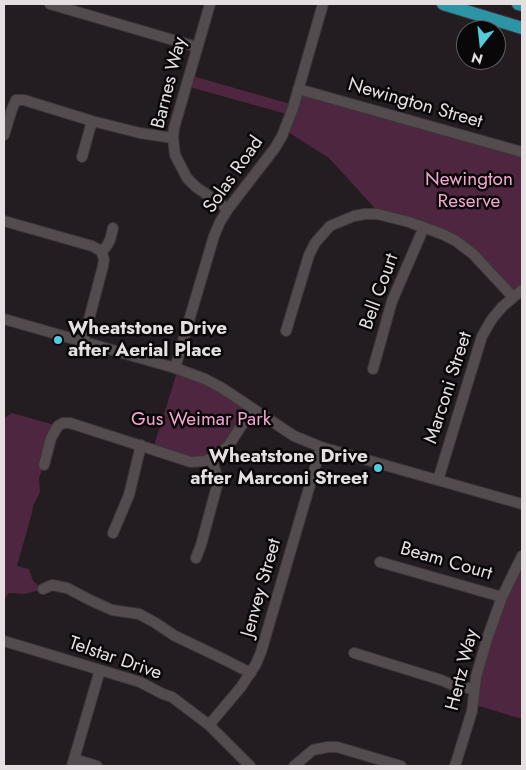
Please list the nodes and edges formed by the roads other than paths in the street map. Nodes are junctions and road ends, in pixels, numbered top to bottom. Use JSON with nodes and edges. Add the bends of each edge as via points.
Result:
{"nodes":[{"id":1,"x":50,"y":4,"type":"edge"},
{"id":2,"x":210,"y":4,"type":"edge"},
{"id":3,"x":323,"y":4,"type":"edge"},
{"id":4,"x":443,"y":4,"type":"edge"},
{"id":5,"x":518,"y":4,"type":"edge"},
{"id":6,"x":522,"y":5,"type":"edge"},
{"id":7,"x":522,"y":28,"type":"edge"},
{"id":8,"x":197,"y":47,"type":"junction"},
{"id":9,"x":298,"y":89,"type":"junction"},
{"id":10,"x":92,"y":121,"type":"junction"},
{"id":11,"x":4,"y":135,"type":"edge"},
{"id":12,"x":173,"y":138,"type":"junction"},
{"id":13,"x":522,"y":152,"type":"edge"},
{"id":14,"x":82,"y":157,"type":"dead end"},
{"id":15,"x":228,"y":209,"type":"junction"},
{"id":16,"x":4,"y":221,"type":"edge"},
{"id":17,"x":424,"y":227,"type":"junction"},
{"id":18,"x":113,"y":228,"type":"dead end"},
{"id":19,"x":101,"y":251,"type":"junction"},
{"id":20,"x":522,"y":290,"type":"edge"},
{"id":21,"x":513,"y":297,"type":"junction"},
{"id":22,"x":4,"y":319,"type":"edge"},
{"id":23,"x":286,"y":331,"type":"dead end"},
{"id":24,"x":83,"y":342,"type":"junction"},
{"id":25,"x":176,"y":368,"type":"junction"},
{"id":26,"x":373,"y":369,"type":"dead end"},
{"id":27,"x":252,"y":409,"type":"junction"},
{"id":28,"x":141,"y":445,"type":"junction"},
{"id":29,"x":321,"y":447,"type":"junction"},
{"id":30,"x":211,"y":458,"type":"junction"},
{"id":31,"x":44,"y":465,"type":"dead end"},
{"id":32,"x":438,"y":480,"type":"junction"},
{"id":33,"x":522,"y":504,"type":"edge"},
{"id":34,"x":113,"y":533,"type":"dead end"},
{"id":35,"x":522,"y":556,"type":"edge"},
{"id":36,"x":196,"y":558,"type":"dead end"},
{"id":37,"x":380,"y":562,"type":"dead end"},
{"id":38,"x":43,"y":589,"type":"dead end"},
{"id":39,"x":502,"y":597,"type":"junction"},
{"id":40,"x":4,"y":641,"type":"edge"},
{"id":41,"x":354,"y":653,"type":"dead end"},
{"id":42,"x":100,"y":670,"type":"junction"},
{"id":43,"x":251,"y":673,"type":"junction"},
{"id":44,"x":474,"y":689,"type":"junction"},
{"id":45,"x":209,"y":726,"type":"junction"},
{"id":46,"x":73,"y":763,"type":"edge"},
{"id":47,"x":97,"y":766,"type":"edge"},
{"id":48,"x":250,"y":766,"type":"edge"},
{"id":49,"x":294,"y":766,"type":"edge"},
{"id":50,"x":401,"y":766,"type":"edge"},
{"id":51,"x":455,"y":766,"type":"edge"}],
"edges":[{"from":1,"to":8,"type":"street"},
{"from":2,"to":8,"type":"street","name":"Barnes Way"},
{"from":3,"to":9,"type":"street","name":"Solas Road"},
{"from":4,"to":7,"type":"main road"},
{"from":5,"to":6,"type":"main road"},
{"from":8,"to":12,"type":"street","name":"Barnes Way"},
{"from":9,"to":13,"type":"street","name":"Newington Street"},
{"from":9,"to":15,"type":"street","name":"Solas Road","via":[[275,148]]},
{"from":10,"to":11,"type":"street","via":[[16,100]]},
{"from":10,"to":12,"type":"street"},
{"from":10,"to":14,"type":"street"},
{"from":12,"to":15,"type":"street","name":"Barnes Way","via":[[176,155],[187,178]]},
{"from":15,"to":25,"type":"street","name":"Solas Road","via":[[214,236]]},
{"from":16,"to":19,"type":"street"},
{"from":17,"to":21,"type":"street","via":[[466,248]]},
{"from":17,"to":23,"type":"street","via":[[377,214],[354,216],[330,226],[309,255]]},
{"from":17,"to":26,"type":"street","name":"Bell Court","via":[[392,301]]},
{"from":18,"to":19,"type":"street","via":[[110,240]]},
{"from":19,"to":24,"type":"street","via":[[103,266]]},
{"from":20,"to":21,"type":"street","name":"Marconi Street"},
{"from":21,"to":32,"type":"street","name":"Marconi Street","via":[[492,319],[482,336]]},
{"from":22,"to":24,"type":"street"},
{"from":24,"to":25,"type":"street"},
{"from":25,"to":27,"type":"street","via":[[215,384]]},
{"from":27,"to":29,"type":"street","via":[[294,436]]},
{"from":27,"to":30,"type":"street","via":[[229,444]]},
{"from":28,"to":30,"type":"street","via":[[191,462]]},
{"from":28,"to":31,"type":"street","via":[[63,423],[52,438]]},
{"from":28,"to":34,"type":"street","via":[[129,495]]},
{"from":29,"to":32,"type":"street"},
{"from":29,"to":43,"type":"street","name":"Jenvey Street","via":[[265,641]]},
{"from":30,"to":36,"type":"street","via":[[218,482]]},
{"from":32,"to":33,"type":"street"},
{"from":35,"to":39,"type":"street","name":"Hertz Way"},
{"from":37,"to":39,"type":"street","name":"Beam Court"},
{"from":38,"to":43,"type":"street","via":[[52,585],[67,588],[112,610],[139,614],[175,636]]},
{"from":39,"to":44,"type":"street","name":"Hertz Way"},
{"from":40,"to":42,"type":"street","name":"Telstar Drive"},
{"from":41,"to":44,"type":"street","via":[[455,686]]},
{"from":42,"to":45,"type":"street","name":"Telstar Drive","via":[[140,682],[172,697]]},
{"from":42,"to":46,"type":"street"},
{"from":43,"to":45,"type":"street","name":"Jenvey Street"},
{"from":44,"to":51,"type":"street","name":"Hertz Way","via":[[472,711]]},
{"from":45,"to":48,"type":"street","name":"Telstar Drive"},
{"from":46,"to":47,"type":"street"},
{"from":49,"to":50,"type":"street","via":[[313,750],[337,747]]}]}
